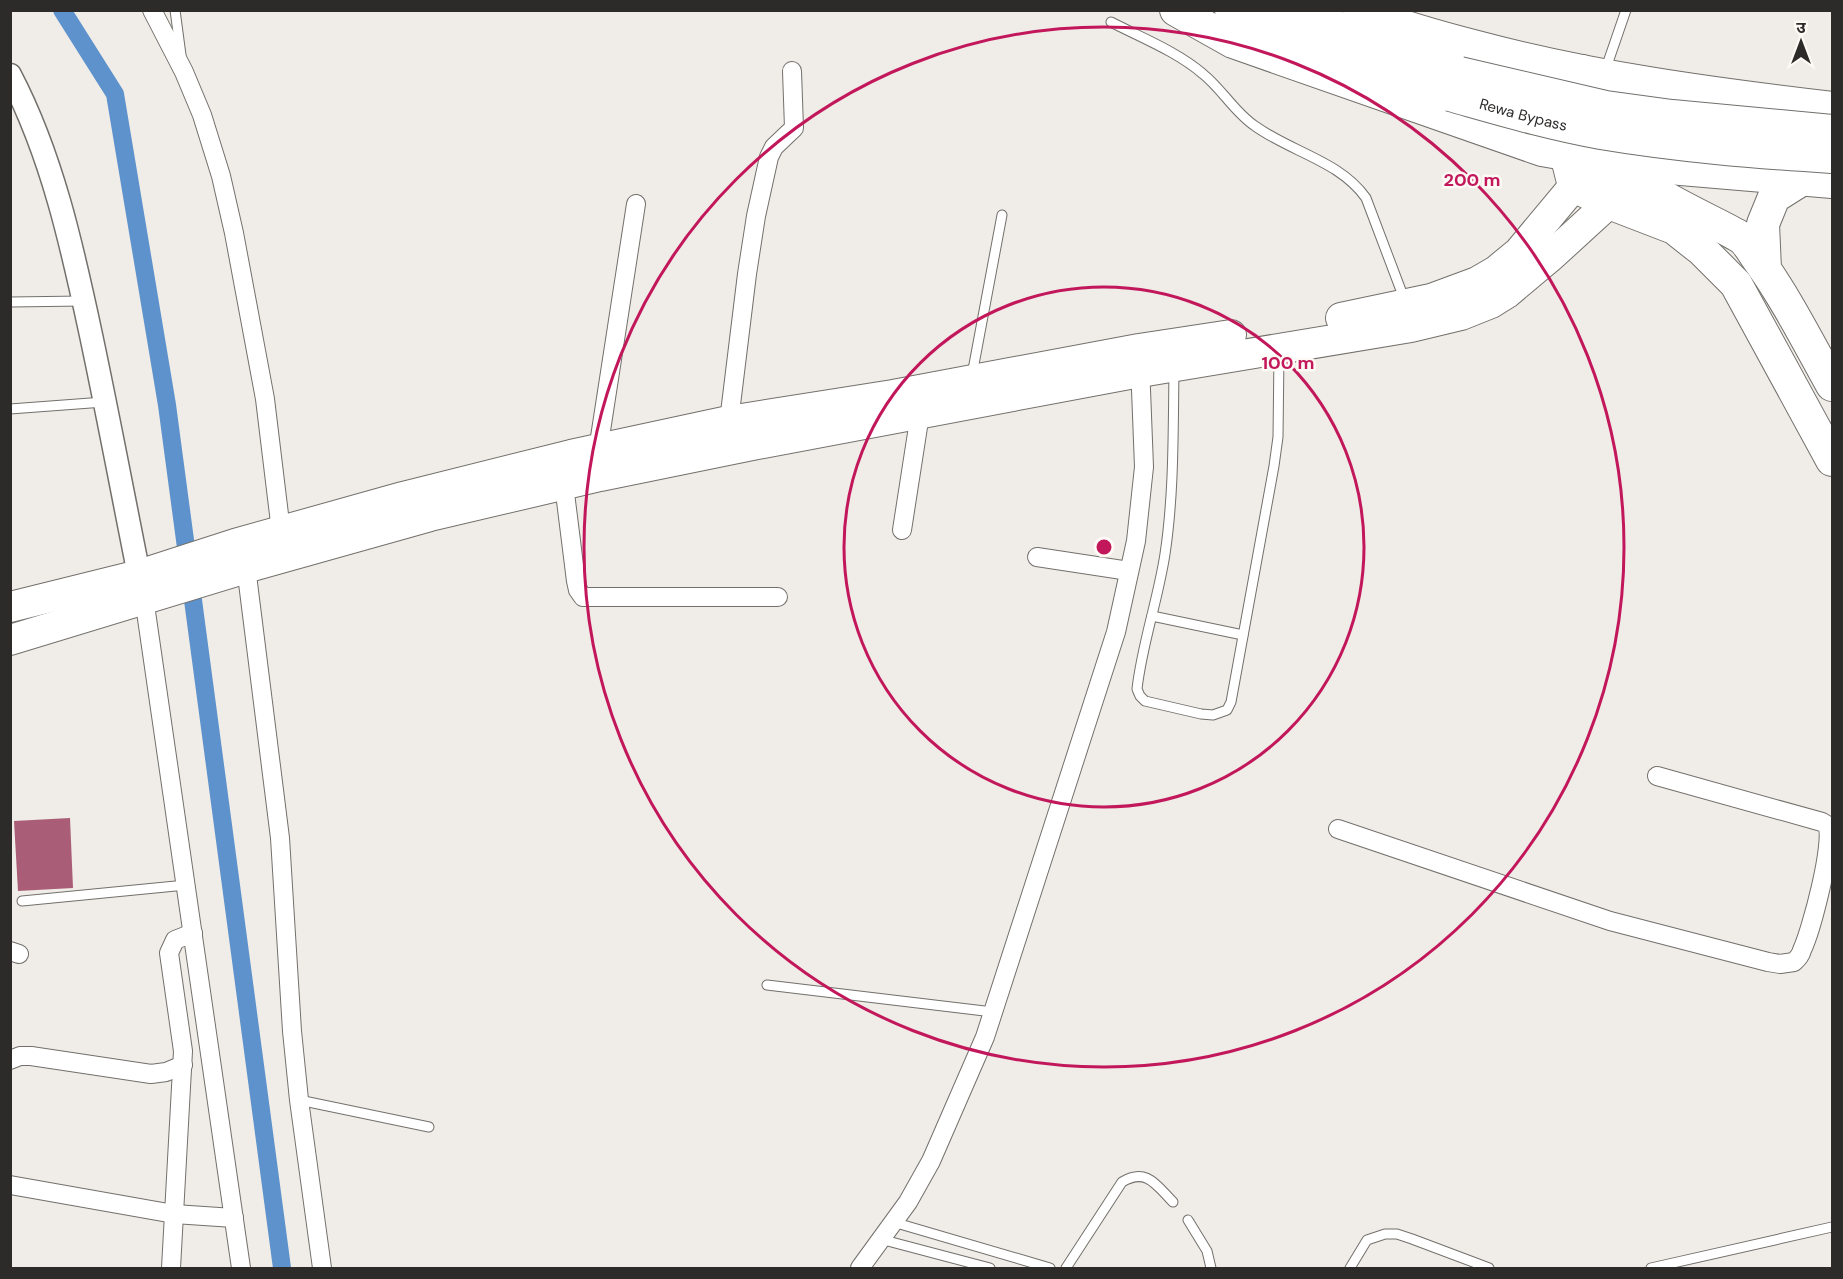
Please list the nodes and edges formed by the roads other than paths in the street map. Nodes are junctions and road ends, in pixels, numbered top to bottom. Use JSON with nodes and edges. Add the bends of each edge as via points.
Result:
{"nodes":[{"id":1,"x":152,"y":10,"type":"edge"},
{"id":2,"x":175,"y":10,"type":"edge"},
{"id":3,"x":1176,"y":10,"type":"edge"},
{"id":4,"x":1231,"y":10,"type":"edge"},
{"id":5,"x":1291,"y":10,"type":"edge"},
{"id":6,"x":1359,"y":10,"type":"edge"},
{"id":7,"x":1626,"y":10,"type":"edge"},
{"id":8,"x":1111,"y":22,"type":"dead end"},
{"id":9,"x":792,"y":71,"type":"dead end"},
{"id":10,"x":184,"y":72,"type":"junction"},
{"id":11,"x":10,"y":75,"type":"edge"},
{"id":12,"x":1604,"y":76,"type":"junction"},
{"id":13,"x":1833,"y":108,"type":"edge"},
{"id":14,"x":1833,"y":131,"type":"edge"},
{"id":15,"x":1566,"y":154,"type":"junction"},
{"id":16,"x":1833,"y":157,"type":"edge"},
{"id":17,"x":1631,"y":173,"type":"junction"},
{"id":18,"x":1801,"y":180,"type":"junction"},
{"id":19,"x":1833,"y":182,"type":"edge"},
{"id":20,"x":1574,"y":186,"type":"junction"},
{"id":21,"x":1609,"y":203,"type":"junction"},
{"id":22,"x":636,"y":204,"type":"dead end"},
{"id":23,"x":1002,"y":215,"type":"dead end"},
{"id":24,"x":1765,"y":269,"type":"junction"},
{"id":25,"x":84,"y":301,"type":"junction"},
{"id":26,"x":10,"y":302,"type":"edge"},
{"id":27,"x":1409,"y":316,"type":"junction"},
{"id":28,"x":1279,"y":348,"type":"junction"},
{"id":29,"x":1140,"y":360,"type":"junction"},
{"id":30,"x":1174,"y":366,"type":"junction"},
{"id":31,"x":971,"y":381,"type":"junction"},
{"id":32,"x":1833,"y":385,"type":"edge"},
{"id":33,"x":105,"y":402,"type":"junction"},
{"id":34,"x":10,"y":409,"type":"edge"},
{"id":35,"x":920,"y":414,"type":"junction"},
{"id":36,"x":729,"y":421,"type":"junction"},
{"id":37,"x":1833,"y":460,"type":"edge"},
{"id":38,"x":599,"y":463,"type":"junction"},
{"id":39,"x":564,"y":484,"type":"junction"},
{"id":40,"x":902,"y":530,"type":"dead end"},
{"id":41,"x":281,"y":531,"type":"junction"},
{"id":42,"x":1037,"y":557,"type":"dead end"},
{"id":43,"x":241,"y":560,"type":"junction"},
{"id":44,"x":1129,"y":571,"type":"junction"},
{"id":45,"x":153,"y":583,"type":"junction"},
{"id":46,"x":778,"y":597,"type":"dead end"},
{"id":47,"x":10,"y":607,"type":"edge"},
{"id":48,"x":1152,"y":616,"type":"junction"},
{"id":49,"x":1243,"y":635,"type":"junction"},
{"id":50,"x":10,"y":640,"type":"edge"},
{"id":51,"x":1657,"y":776,"type":"dead end"},
{"id":52,"x":1338,"y":829,"type":"dead end"},
{"id":53,"x":186,"y":885,"type":"junction"},
{"id":54,"x":1827,"y":885,"type":"edge"},
{"id":55,"x":22,"y":901,"type":"dead end"},
{"id":56,"x":193,"y":933,"type":"junction"},
{"id":57,"x":767,"y":985,"type":"dead end"},
{"id":58,"x":993,"y":1012,"type":"junction"},
{"id":59,"x":10,"y":1060,"type":"edge"},
{"id":60,"x":183,"y":1065,"type":"junction"},
{"id":61,"x":299,"y":1100,"type":"junction"},
{"id":62,"x":429,"y":1127,"type":"dead end"},
{"id":63,"x":10,"y":1185,"type":"edge"},
{"id":64,"x":1173,"y":1202,"type":"dead end"},
{"id":65,"x":174,"y":1214,"type":"junction"},
{"id":66,"x":234,"y":1218,"type":"junction"},
{"id":67,"x":1188,"y":1220,"type":"dead end"},
{"id":68,"x":893,"y":1222,"type":"junction"},
{"id":69,"x":1833,"y":1227,"type":"edge"},
{"id":70,"x":880,"y":1239,"type":"junction"},
{"id":71,"x":171,"y":1269,"type":"edge"},
{"id":72,"x":241,"y":1269,"type":"edge"},
{"id":73,"x":322,"y":1269,"type":"edge"},
{"id":74,"x":860,"y":1269,"type":"edge"},
{"id":75,"x":990,"y":1269,"type":"edge"},
{"id":76,"x":1050,"y":1269,"type":"edge"},
{"id":77,"x":1066,"y":1269,"type":"edge"},
{"id":78,"x":1211,"y":1269,"type":"edge"},
{"id":79,"x":1350,"y":1269,"type":"edge"},
{"id":80,"x":1489,"y":1269,"type":"edge"},
{"id":81,"x":1651,"y":1269,"type":"edge"}],
"edges":[{"from":1,"to":10,"type":"street"},
{"from":2,"to":10,"type":"lane"},
{"from":3,"to":15,"type":"highway","via":[[1233,42],[1542,150]]},
{"from":4,"to":16,"type":"highway","name":"Rewa Bypass","bridge":true,"via":[[1450,95],[1536,119],[1600,133],[1729,150]]},
{"from":5,"to":14,"type":"highway","name":"Rewa Bypass","bridge":true,"via":[[1460,73],[1606,107]]},
{"from":6,"to":12,"type":"highway","via":[[1508,56]]},
{"from":7,"to":12,"type":"lane"},
{"from":8,"to":27,"type":"lane","via":[[1201,72],[1252,125],[1331,167],[1357,186],[1366,198]]},
{"from":9,"to":36,"type":"street","via":[[794,128],[769,157],[747,274]]},
{"from":10,"to":41,"type":"street","via":[[218,166],[234,233],[265,399]]},
{"from":11,"to":25,"type":"street","via":[[27,108],[48,167]]},
{"from":12,"to":13,"type":"highway"},
{"from":12,"to":15,"type":"highway"},
{"from":12,"to":17,"type":"highway"},
{"from":15,"to":17,"type":"highway"},
{"from":15,"to":20,"type":"highway"},
{"from":17,"to":18,"type":"highway"},
{"from":17,"to":20,"type":"main road"},
{"from":17,"to":21,"type":"main road"},
{"from":17,"to":24,"type":"highway","via":[[1743,238]]},
{"from":18,"to":19,"type":"highway"},
{"from":18,"to":24,"type":"highway","via":[[1774,197],[1762,224]]},
{"from":20,"to":21,"type":"highway"},
{"from":20,"to":27,"type":"main road","via":[[1519,252],[1496,271]]},
{"from":21,"to":27,"type":"main road","via":[[1491,303],[1461,315]]},
{"from":21,"to":37,"type":"highway","via":[[1674,228],[1736,285]]},
{"from":22,"to":38,"type":"street"},
{"from":23,"to":31,"type":"lane"},
{"from":24,"to":32,"type":"highway"},
{"from":25,"to":26,"type":"lane"},
{"from":25,"to":33,"type":"street"},
{"from":27,"to":28,"type":"main road"},
{"from":27,"to":29,"type":"main road","via":[[1268,330]]},
{"from":28,"to":30,"type":"main road"},
{"from":28,"to":49,"type":"lane","via":[[1277,447]]},
{"from":29,"to":30,"type":"main road"},
{"from":29,"to":31,"type":"main road"},
{"from":29,"to":35,"type":"main road"},
{"from":29,"to":44,"type":"street","via":[[1144,467]]},
{"from":30,"to":48,"type":"lane","via":[[1173,482]]},
{"from":31,"to":36,"type":"main road"},
{"from":33,"to":34,"type":"lane"},
{"from":33,"to":45,"type":"street"},
{"from":35,"to":38,"type":"main road","via":[[752,445]]},
{"from":35,"to":40,"type":"street"},
{"from":36,"to":38,"type":"main road"},
{"from":38,"to":39,"type":"main road"},
{"from":38,"to":41,"type":"main road","via":[[571,454]]},
{"from":39,"to":43,"type":"main road"},
{"from":39,"to":46,"type":"street","via":[[576,581],[583,597]]},
{"from":41,"to":43,"type":"main road"},
{"from":42,"to":44,"type":"street"},
{"from":43,"to":45,"type":"main road"},
{"from":43,"to":61,"type":"street","via":[[280,838]]},
{"from":44,"to":58,"type":"street","via":[[1116,632]]},
{"from":45,"to":47,"type":"main road"},
{"from":45,"to":50,"type":"main road"},
{"from":45,"to":53,"type":"street"},
{"from":48,"to":49,"type":"lane"},
{"from":48,"to":49,"type":"lane","via":[[1137,689],[1145,701],[1182,710],[1213,715],[1227,710]]},
{"from":51,"to":54,"type":"street","via":[[1827,825]]},
{"from":52,"to":54,"type":"street","via":[[1610,921],[1780,963],[1794,962],[1803,950]]},
{"from":53,"to":55,"type":"lane"},
{"from":53,"to":56,"type":"street"},
{"from":56,"to":60,"type":"street","via":[[175,940],[169,953]]},
{"from":56,"to":66,"type":"street"},
{"from":57,"to":58,"type":"lane"},
{"from":58,"to":68,"type":"street","via":[[931,1161]]},
{"from":59,"to":60,"type":"street","via":[[31,1056],[151,1074]]},
{"from":60,"to":65,"type":"street"},
{"from":61,"to":62,"type":"lane"},
{"from":61,"to":73,"type":"street"},
{"from":63,"to":65,"type":"street"},
{"from":64,"to":77,"type":"lane","via":[[1145,1176],[1122,1182]]},
{"from":65,"to":66,"type":"street"},
{"from":65,"to":71,"type":"street"},
{"from":66,"to":72,"type":"street"},
{"from":67,"to":78,"type":"lane","via":[[1207,1251]]},
{"from":68,"to":70,"type":"street"},
{"from":68,"to":76,"type":"lane"},
{"from":69,"to":81,"type":"lane"},
{"from":70,"to":74,"type":"street"},
{"from":70,"to":75,"type":"lane"},
{"from":79,"to":80,"type":"lane","via":[[1367,1240],[1384,1234],[1397,1234]]}]}
